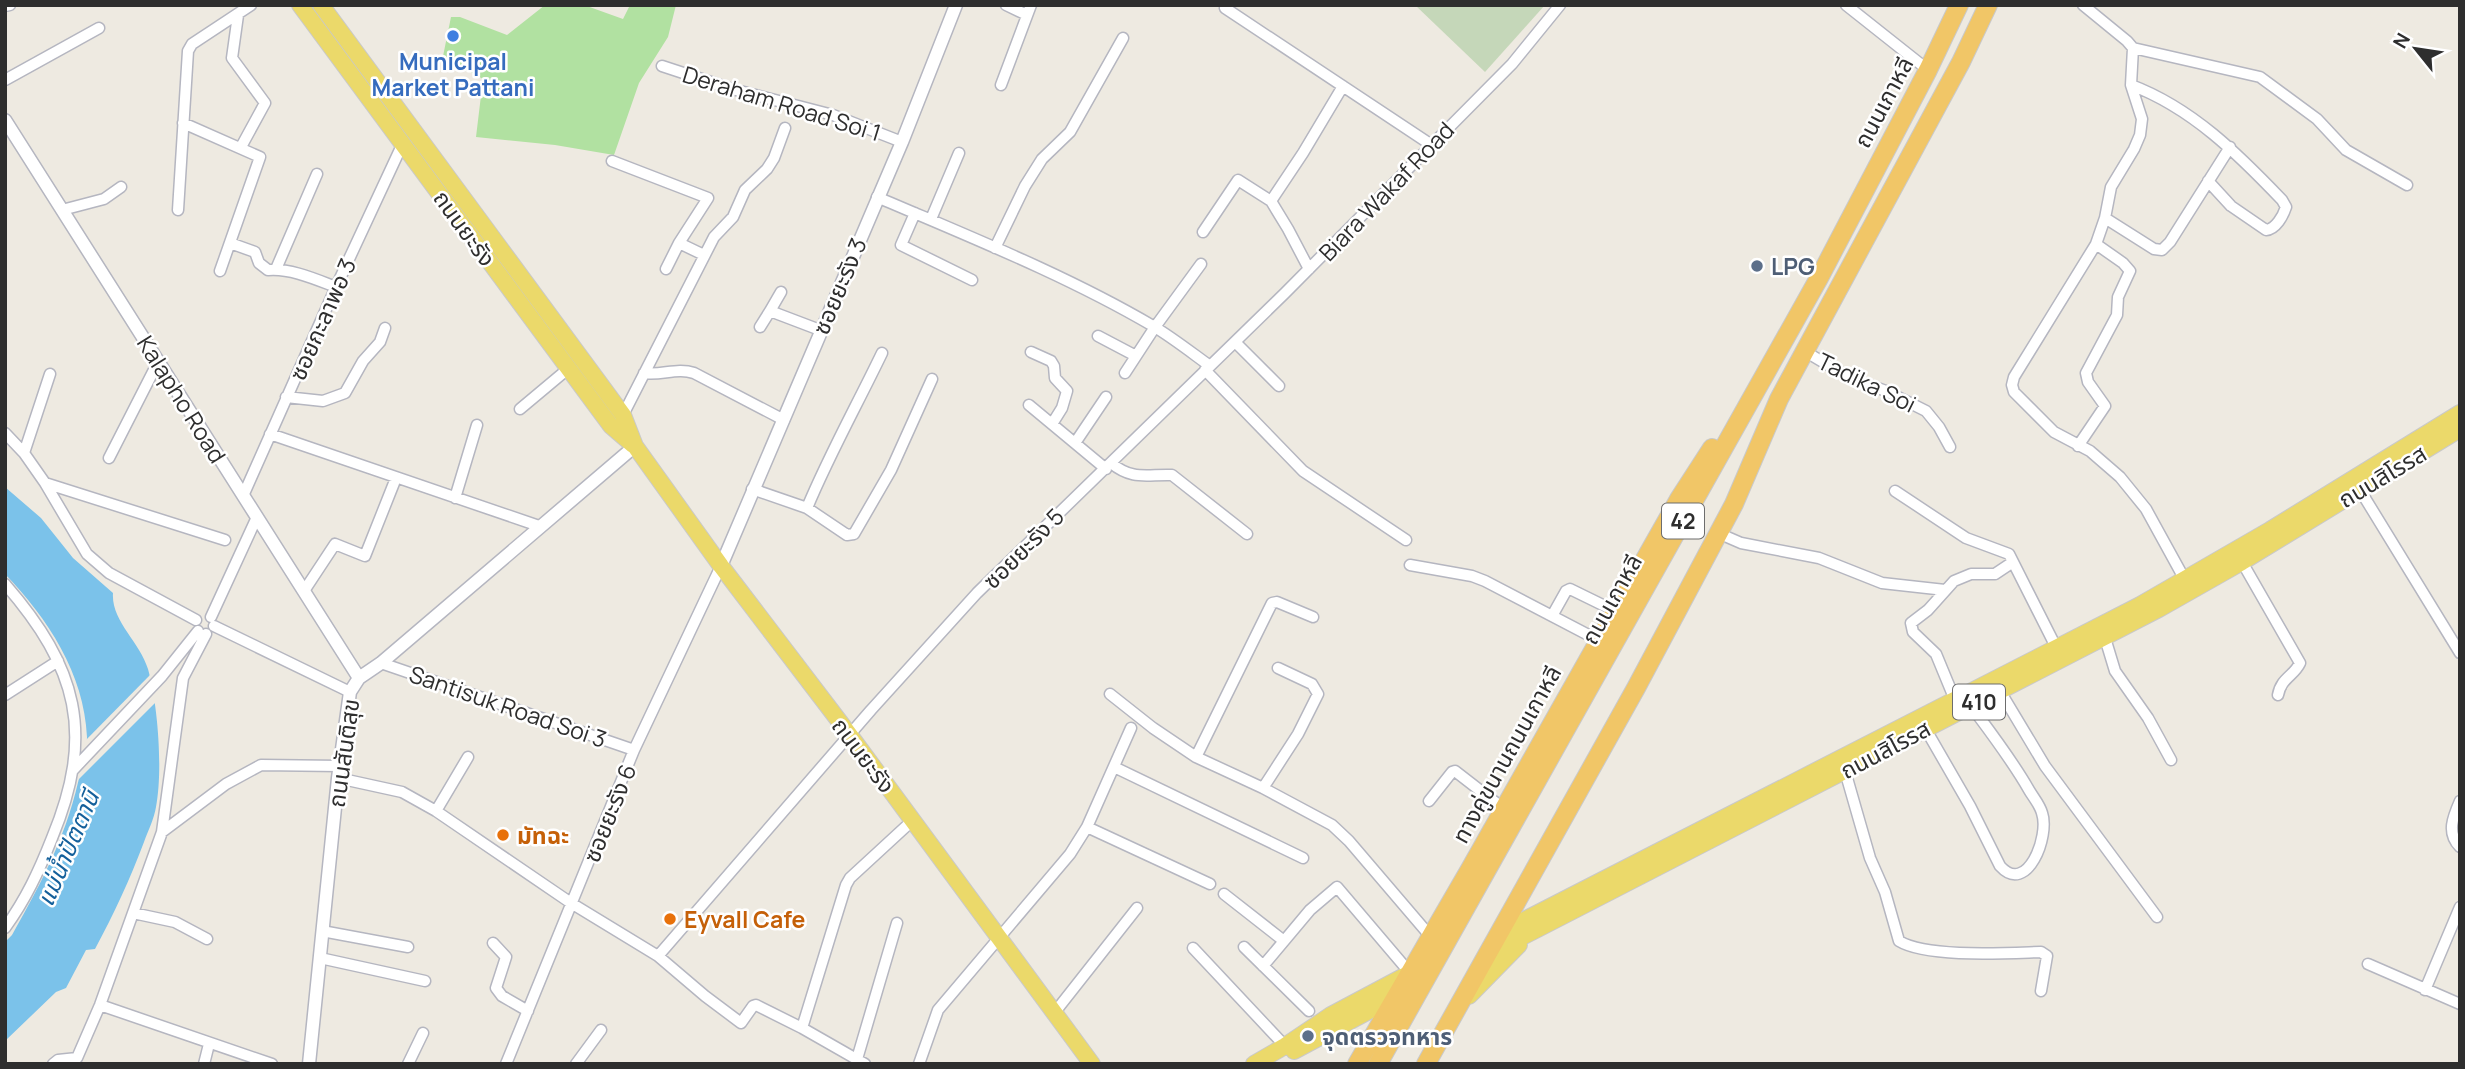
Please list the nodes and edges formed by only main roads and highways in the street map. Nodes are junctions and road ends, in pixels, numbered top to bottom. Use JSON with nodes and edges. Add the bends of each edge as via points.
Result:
{"nodes":[{"id":1,"x":300,"y":5,"type":"edge"},
{"id":2,"x":321,"y":5,"type":"edge"},
{"id":3,"x":1959,"y":5,"type":"edge"},
{"id":4,"x":1988,"y":5,"type":"edge"},
{"id":5,"x":1909,"y":105,"type":"junction"},
{"id":6,"x":1931,"y":118,"type":"junction"},
{"id":7,"x":496,"y":257,"type":"junction"},
{"id":8,"x":1852,"y":266,"type":"junction"},
{"id":9,"x":1819,"y":278,"type":"junction"},
{"id":10,"x":1770,"y":364,"type":"junction"},
{"id":11,"x":2460,"y":413,"type":"edge"},
{"id":12,"x":2460,"y":429,"type":"edge"},
{"id":13,"x":635,"y":446,"type":"junction"},
{"id":14,"x":1963,"y":703,"type":"junction"},
{"id":15,"x":1530,"y":877,"type":"junction"},
{"id":16,"x":1554,"y":905,"type":"junction"},
{"id":17,"x":1534,"y":932,"type":"junction"},
{"id":18,"x":1499,"y":933,"type":"junction"},
{"id":19,"x":1487,"y":955,"type":"junction"},
{"id":20,"x":1408,"y":970,"type":"junction"},
{"id":21,"x":1397,"y":996,"type":"junction"},
{"id":22,"x":1457,"y":1008,"type":"junction"},
{"id":23,"x":1346,"y":1023,"type":"junction"},
{"id":24,"x":1361,"y":1059,"type":"edge"},
{"id":25,"x":1092,"y":1064,"type":"edge"},
{"id":26,"x":1254,"y":1064,"type":"edge"},
{"id":27,"x":1269,"y":1064,"type":"edge"},
{"id":28,"x":1378,"y":1064,"type":"edge"},
{"id":29,"x":1426,"y":1064,"type":"edge"}],
"edges":[{"from":1,"to":7,"type":"main road","name":"ถนนยะรัง"},
{"from":2,"to":7,"type":"main road","name":"ถนนยะรัง"},
{"from":3,"to":5,"type":"highway","name":"ถนนเกาหลี","number":"42"},
{"from":4,"to":6,"type":"highway"},
{"from":5,"to":6,"type":"highway"},
{"from":5,"to":9,"type":"highway","name":"ถนนเกาหลี","number":"42"},
{"from":6,"to":8,"type":"highway"},
{"from":7,"to":13,"type":"main road","name":"ถนนยะรัง","via":[[611,426]]},
{"from":7,"to":13,"type":"main road","name":"ถนนยะรัง","via":[[623,415]]},
{"from":8,"to":9,"type":"highway"},
{"from":8,"to":15,"type":"highway","via":[[1779,399],[1734,504]]},
{"from":9,"to":10,"type":"highway","name":"ถนนเกาหลี","number":"42"},
{"from":10,"to":20,"type":"highway","name":"ทางคู่ขนานถนนเกาหลี","via":[[1690,479],[1504,810]]},
{"from":10,"to":28,"type":"highway","name":"ถนนเกาหลี","number":"42"},
{"from":11,"to":14,"type":"main road","name":"ถนนสิโรรส","number":"410","via":[[2185,580]]},
{"from":12,"to":14,"type":"main road","name":"ถนนสิโรรส","number":"410","via":[[2242,562],[2105,638],[2000,691]]},
{"from":13,"to":25,"type":"main road","name":"ถนนยะรัง"},
{"from":14,"to":16,"type":"main road","name":"ถนนสิโรรส","number":"410"},
{"from":14,"to":17,"type":"main road","name":"ถนนสิโรรส","number":"410","via":[[1845,771]]},
{"from":15,"to":16,"type":"main road","via":[[1527,896],[1531,901]]},
{"from":15,"to":18,"type":"highway"},
{"from":16,"to":18,"type":"main road","name":"ถนนสิโรรส","number":"410"},
{"from":17,"to":19,"type":"main road","name":"ถนนสิโรรส","number":"410"},
{"from":17,"to":22,"type":"main road"},
{"from":18,"to":19,"type":"highway"},
{"from":19,"to":22,"type":"highway"},
{"from":20,"to":21,"type":"highway","name":"ทางคู่ขนานถนนเกาหลี"},
{"from":20,"to":26,"type":"main road"},
{"from":21,"to":23,"type":"main road"},
{"from":21,"to":24,"type":"highway","name":"ทางคู่ขนานถนนเกาหลี"},
{"from":22,"to":29,"type":"highway"},
{"from":23,"to":24,"type":"main road","via":[[1365,1036]]},
{"from":23,"to":27,"type":"main road"}]}
